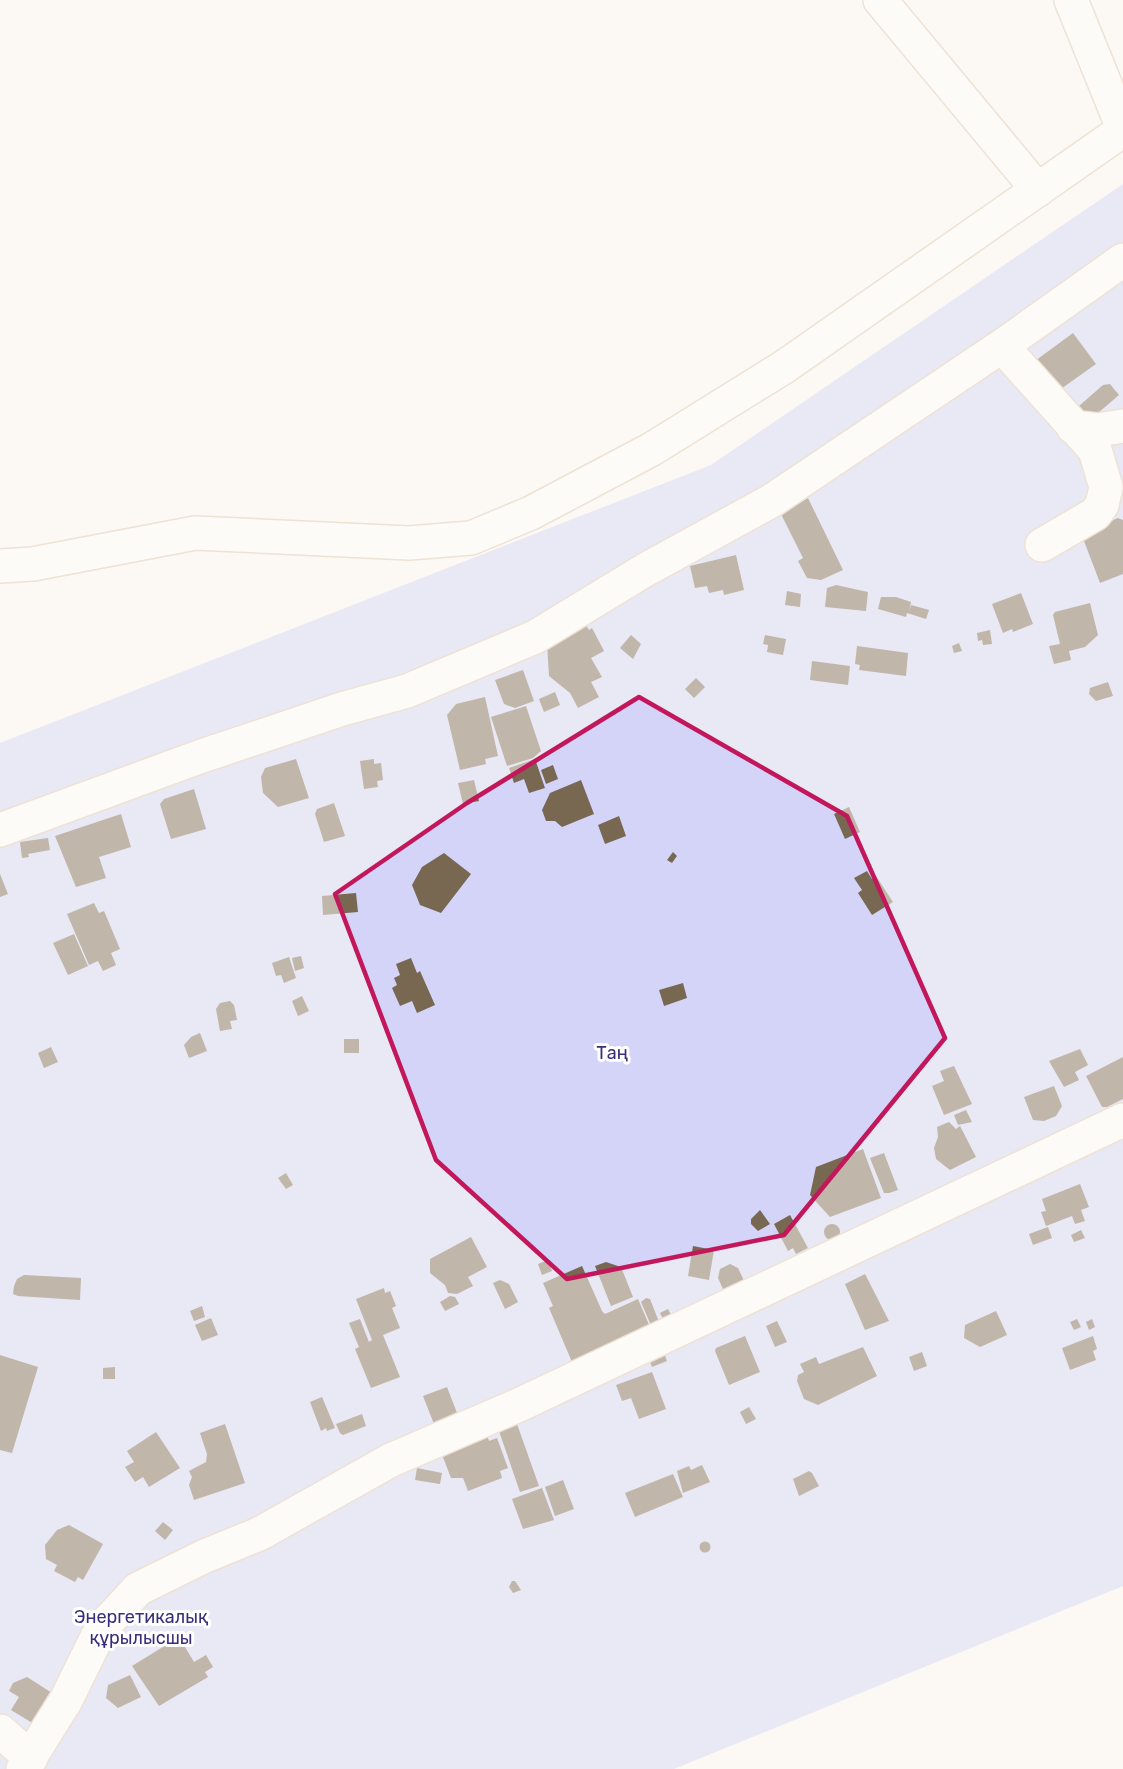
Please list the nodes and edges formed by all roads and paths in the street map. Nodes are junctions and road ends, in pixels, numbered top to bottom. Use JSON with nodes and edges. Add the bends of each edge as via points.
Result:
{"nodes":[{"id":1,"x":880,"y":0,"type":"edge"},
{"id":2,"x":1071,"y":0,"type":"edge"},
{"id":3,"x":1123,"y":129,"type":"edge"},
{"id":4,"x":1038,"y":190,"type":"junction"},
{"id":5,"x":1123,"y":260,"type":"edge"},
{"id":6,"x":1002,"y":346,"type":"junction"},
{"id":7,"x":1123,"y":426,"type":"edge"},
{"id":8,"x":1073,"y":427,"type":"junction"},
{"id":9,"x":1042,"y":545,"type":"dead end"},
{"id":10,"x":0,"y":566,"type":"edge"},
{"id":11,"x":0,"y":830,"type":"edge"},
{"id":12,"x":1123,"y":1120,"type":"edge"},
{"id":13,"x":0,"y":1731,"type":"edge"},
{"id":14,"x":27,"y":1763,"type":"edge"}],
"edges":[{"from":1,"to":4,"type":"street"},
{"from":2,"to":3,"type":"street"},
{"from":3,"to":4,"type":"street"},
{"from":4,"to":10,"type":"street","via":[[784,367],[652,449],[531,513],[471,538],[409,543],[195,533],[33,564]]},
{"from":5,"to":6,"type":"street"},
{"from":6,"to":8,"type":"street"},
{"from":6,"to":11,"type":"street","via":[[771,501],[645,570],[535,637],[407,691],[210,754]]},
{"from":7,"to":8,"type":"street","via":[[1098,430]]},
{"from":8,"to":9,"type":"street","via":[[1095,450],[1106,487],[1102,505],[1084,522]]},
{"from":12,"to":14,"type":"street","via":[[521,1404],[391,1460],[260,1534],[138,1589],[101,1629],[66,1700]]},
{"from":13,"to":14,"type":"street"}]}
